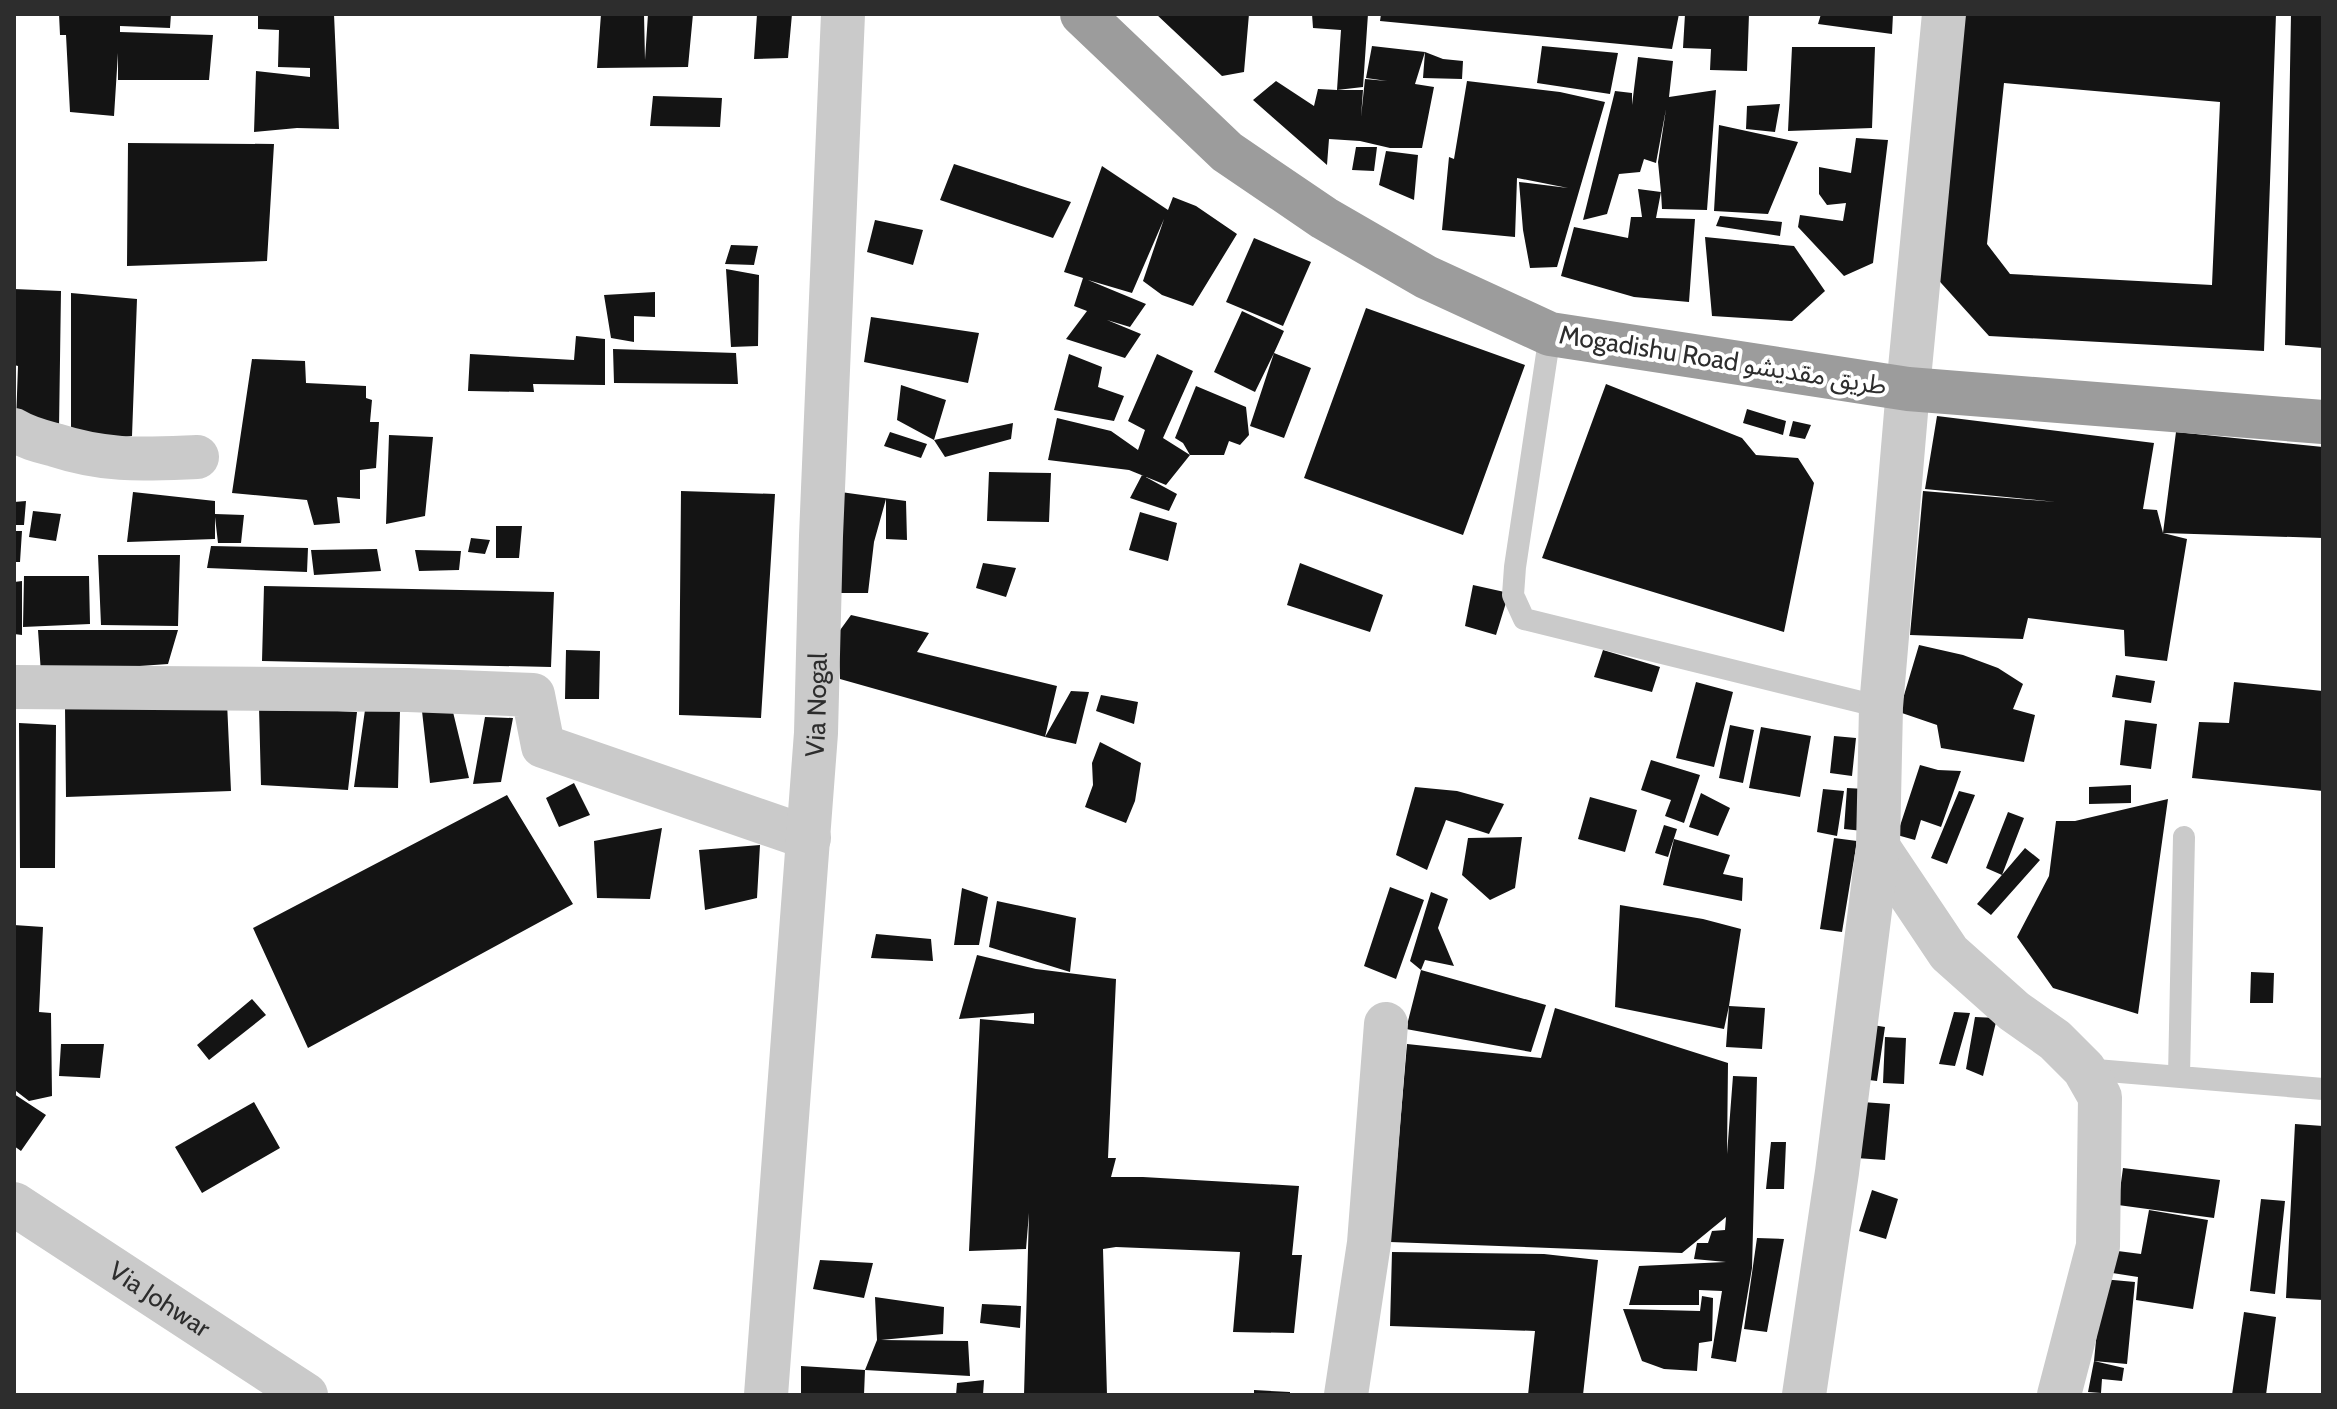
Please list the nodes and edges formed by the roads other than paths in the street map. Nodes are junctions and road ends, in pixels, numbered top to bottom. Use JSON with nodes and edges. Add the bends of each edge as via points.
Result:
{"nodes":[{"id":1,"x":843,"y":14,"type":"edge"},
{"id":2,"x":1082,"y":14,"type":"edge"},
{"id":3,"x":1944,"y":14,"type":"edge"},
{"id":4,"x":1550,"y":334,"type":"junction"},
{"id":5,"x":1908,"y":389,"type":"junction"},
{"id":6,"x":2323,"y":422,"type":"edge"},
{"id":7,"x":14,"y":430,"type":"edge"},
{"id":8,"x":197,"y":457,"type":"dead end"},
{"id":9,"x":14,"y":687,"type":"edge"},
{"id":10,"x":1881,"y":707,"type":"junction"},
{"id":11,"x":2184,"y":837,"type":"dead end"},
{"id":12,"x":809,"y":838,"type":"junction"},
{"id":13,"x":1878,"y":847,"type":"junction"},
{"id":14,"x":1386,"y":1024,"type":"dead end"},
{"id":15,"x":2084,"y":1069,"type":"junction"},
{"id":16,"x":2179,"y":1076,"type":"junction"},
{"id":17,"x":2323,"y":1089,"type":"edge"},
{"id":18,"x":14,"y":1204,"type":"edge"},
{"id":19,"x":306,"y":1395,"type":"edge"},
{"id":20,"x":766,"y":1395,"type":"edge"},
{"id":21,"x":1346,"y":1395,"type":"edge"},
{"id":22,"x":1804,"y":1395,"type":"edge"},
{"id":23,"x":2059,"y":1395,"type":"edge"}],
"edges":[{"from":1,"to":12,"type":"street","name":"Via Nogal"},
{"from":2,"to":4,"type":"highway","name":"Mogadishu Road طريق مقديشو","via":[[1227,152],[1324,218],[1426,277]]},
{"from":3,"to":5,"type":"street"},
{"from":4,"to":5,"type":"highway","name":"Mogadishu Road طريق مقديشو"},
{"from":4,"to":10,"type":"lane","via":[[1514,581],[1513,595],[1524,619]]},
{"from":5,"to":6,"type":"highway","name":"Mogadishu Road طريق مقديشو"},
{"from":5,"to":10,"type":"street"},
{"from":7,"to":8,"type":"street","via":[[27,438],[118,460]]},
{"from":9,"to":12,"type":"street","via":[[533,695],[543,746]]},
{"from":10,"to":13,"type":"street"},
{"from":11,"to":16,"type":"lane"},
{"from":12,"to":20,"type":"street","name":"Via Nogal"},
{"from":13,"to":15,"type":"street","via":[[1949,953]]},
{"from":13,"to":22,"type":"street"},
{"from":14,"to":21,"type":"street","via":[[1369,1243]]},
{"from":15,"to":16,"type":"lane"},
{"from":15,"to":23,"type":"street","via":[[2100,1097],[2098,1246]]},
{"from":16,"to":17,"type":"lane"},
{"from":18,"to":19,"type":"street","name":"Via Johwar"}]}
